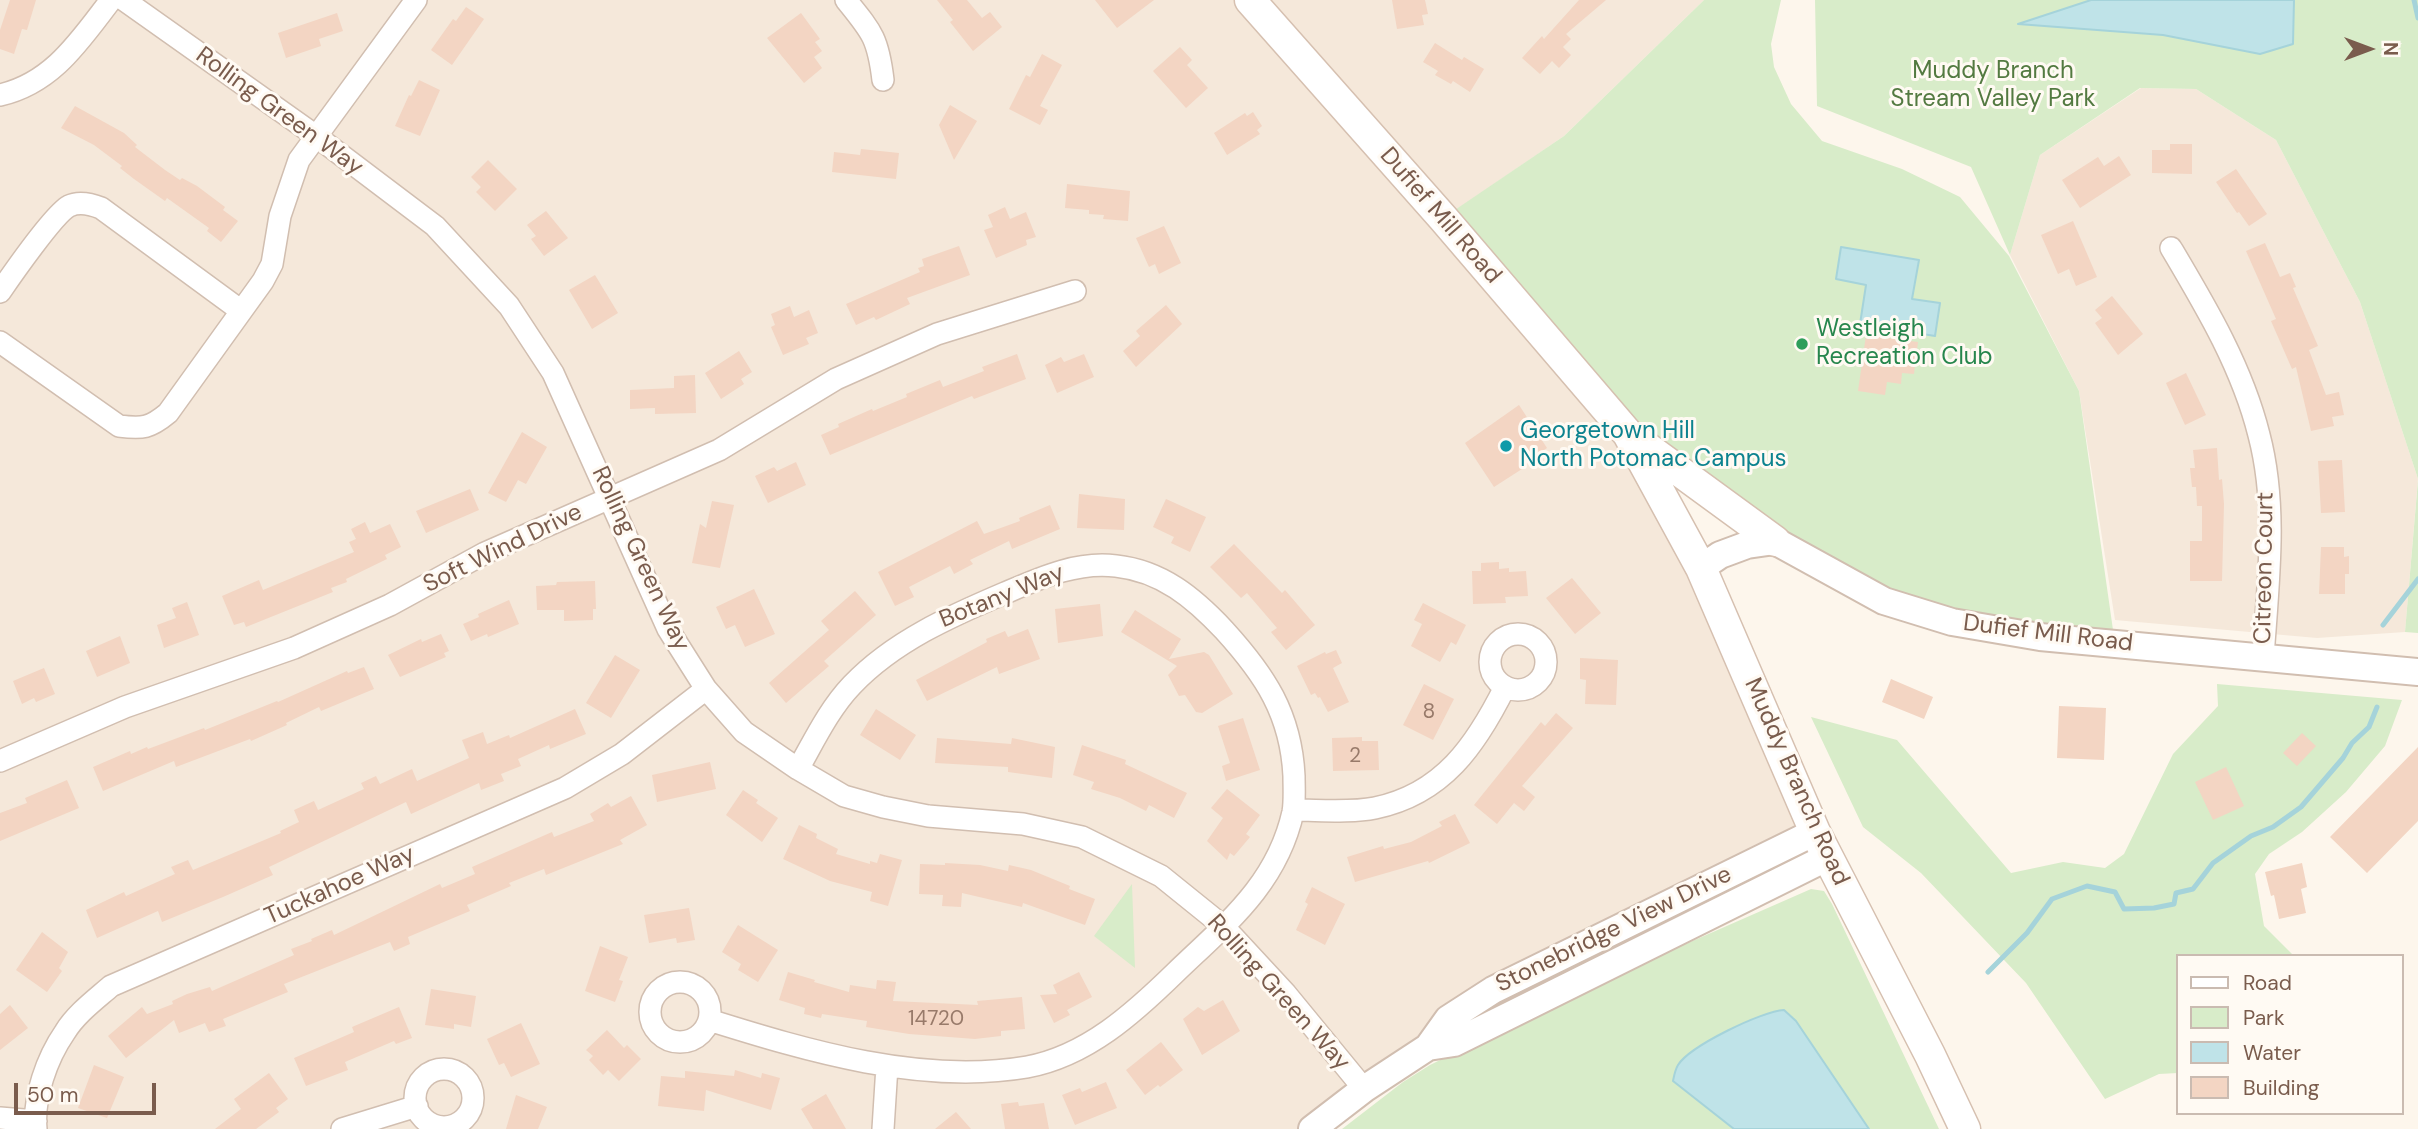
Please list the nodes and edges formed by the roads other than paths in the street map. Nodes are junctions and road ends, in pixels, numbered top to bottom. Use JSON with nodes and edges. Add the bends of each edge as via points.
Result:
{"nodes":[{"id":1,"x":111,"y":0,"type":"edge"},
{"id":2,"x":124,"y":0,"type":"edge"},
{"id":3,"x":416,"y":0,"type":"edge"},
{"id":4,"x":846,"y":0,"type":"edge"},
{"id":5,"x":1250,"y":0,"type":"edge"},
{"id":6,"x":883,"y":80,"type":"dead end"},
{"id":7,"x":0,"y":96,"type":"edge"},
{"id":8,"x":316,"y":136,"type":"junction"},
{"id":9,"x":2171,"y":248,"type":"dead end"},
{"id":10,"x":1075,"y":291,"type":"dead end"},
{"id":11,"x":0,"y":292,"type":"edge"},
{"id":12,"x":240,"y":310,"type":"junction"},
{"id":13,"x":0,"y":342,"type":"edge"},
{"id":14,"x":1628,"y":434,"type":"junction"},
{"id":15,"x":610,"y":497,"type":"junction"},
{"id":16,"x":1775,"y":541,"type":"junction"},
{"id":17,"x":1702,"y":568,"type":"junction"},
{"id":18,"x":2263,"y":657,"type":"junction"},
{"id":19,"x":2418,"y":672,"type":"edge"},
{"id":20,"x":1505,"y":687,"type":"dead end"},
{"id":21,"x":706,"y":689,"type":"junction"},
{"id":22,"x":0,"y":761,"type":"edge"},
{"id":23,"x":798,"y":769,"type":"junction"},
{"id":24,"x":1294,"y":810,"type":"junction"},
{"id":25,"x":1821,"y":844,"type":"junction"},
{"id":26,"x":1223,"y":926,"type":"junction"},
{"id":27,"x":709,"y":1020,"type":"dead end"},
{"id":28,"x":887,"y":1066,"type":"junction"},
{"id":29,"x":1364,"y":1089,"type":"junction"},
{"id":30,"x":417,"y":1106,"type":"dead end"},
{"id":31,"x":0,"y":1118,"type":"edge"},
{"id":32,"x":36,"y":1125,"type":"edge"},
{"id":33,"x":342,"y":1129,"type":"edge"},
{"id":34,"x":883,"y":1129,"type":"edge"},
{"id":35,"x":1312,"y":1129,"type":"edge"},
{"id":36,"x":1965,"y":1129,"type":"edge"}],
"edges":[{"from":1,"to":7,"type":"street","via":[[67,58],[43,76]]},
{"from":2,"to":8,"type":"street","name":"Rolling Green Way"},
{"from":3,"to":8,"type":"street"},
{"from":4,"to":6,"type":"street","via":[[879,48]]},
{"from":5,"to":14,"type":"main road","name":"Dufief Mill Road"},
{"from":8,"to":12,"type":"street","via":[[299,160],[289,186],[272,264]]},
{"from":8,"to":15,"type":"street","name":"Rolling Green Way","via":[[435,226],[509,306],[553,373]]},
{"from":9,"to":18,"type":"street","name":"Citreon Court","via":[[2234,362],[2259,435],[2267,484],[2270,560]]},
{"from":10,"to":15,"type":"street","name":"Soft Wind Drive","via":[[937,334],[836,379],[719,450]]},
{"from":11,"to":12,"type":"street","via":[[57,216],[69,205],[87,203],[101,208]]},
{"from":12,"to":13,"type":"street","via":[[169,413],[154,425],[135,428],[119,426]]},
{"from":14,"to":16,"type":"main road"},
{"from":14,"to":17,"type":"main road","name":"Muddy Branch Road"},
{"from":15,"to":21,"type":"street","name":"Rolling Green Way","via":[[668,629]]},
{"from":15,"to":22,"type":"street","name":"Soft Wind Drive","via":[[294,648],[125,708]]},
{"from":16,"to":17,"type":"street","via":[[1747,545]]},
{"from":16,"to":18,"type":"street","name":"Dufief Mill Road","via":[[1884,601],[1952,622],[2040,637]]},
{"from":17,"to":25,"type":"main road","name":"Muddy Branch Road"},
{"from":18,"to":19,"type":"street","name":"Dufief Mill Road"},
{"from":20,"to":24,"type":"street","via":[[1463,758],[1430,786],[1373,809]]},
{"from":21,"to":23,"type":"street","name":"Rolling Green Way","via":[[744,732]]},
{"from":21,"to":32,"type":"street","name":"Tuckahoe Way","via":[[622,754],[565,788],[111,986],[65,1031],[39,1091]]},
{"from":23,"to":24,"type":"street","name":"Botany Way","via":[[852,684],[928,628],[1067,569],[1115,565],[1145,572],[1180,589],[1203,607],[1250,659],[1281,710],[1293,753]]},
{"from":23,"to":26,"type":"street","name":"Rolling Green Way","via":[[845,796],[883,807],[928,816],[1023,824],[1082,837],[1161,876]]},
{"from":24,"to":26,"type":"street","name":"Botany Way","via":[[1259,889]]},
{"from":25,"to":29,"type":"street","name":"Stonebridge View Drive","via":[[1493,990],[1448,1019],[1428,1047]]},
{"from":25,"to":36,"type":"main road","name":"Muddy Branch Road"},
{"from":26,"to":28,"type":"street","name":"Botany Way","via":[[1126,1020],[1077,1050],[1031,1066],[982,1072]]},
{"from":26,"to":29,"type":"street","name":"Rolling Green Way"},
{"from":27,"to":28,"type":"street","name":"Botany Way","via":[[792,1046]]},
{"from":28,"to":34,"type":"street"},
{"from":29,"to":35,"type":"street","name":"Stonebridge View Drive"},
{"from":30,"to":33,"type":"street"},
{"from":31,"to":32,"type":"street"}]}
